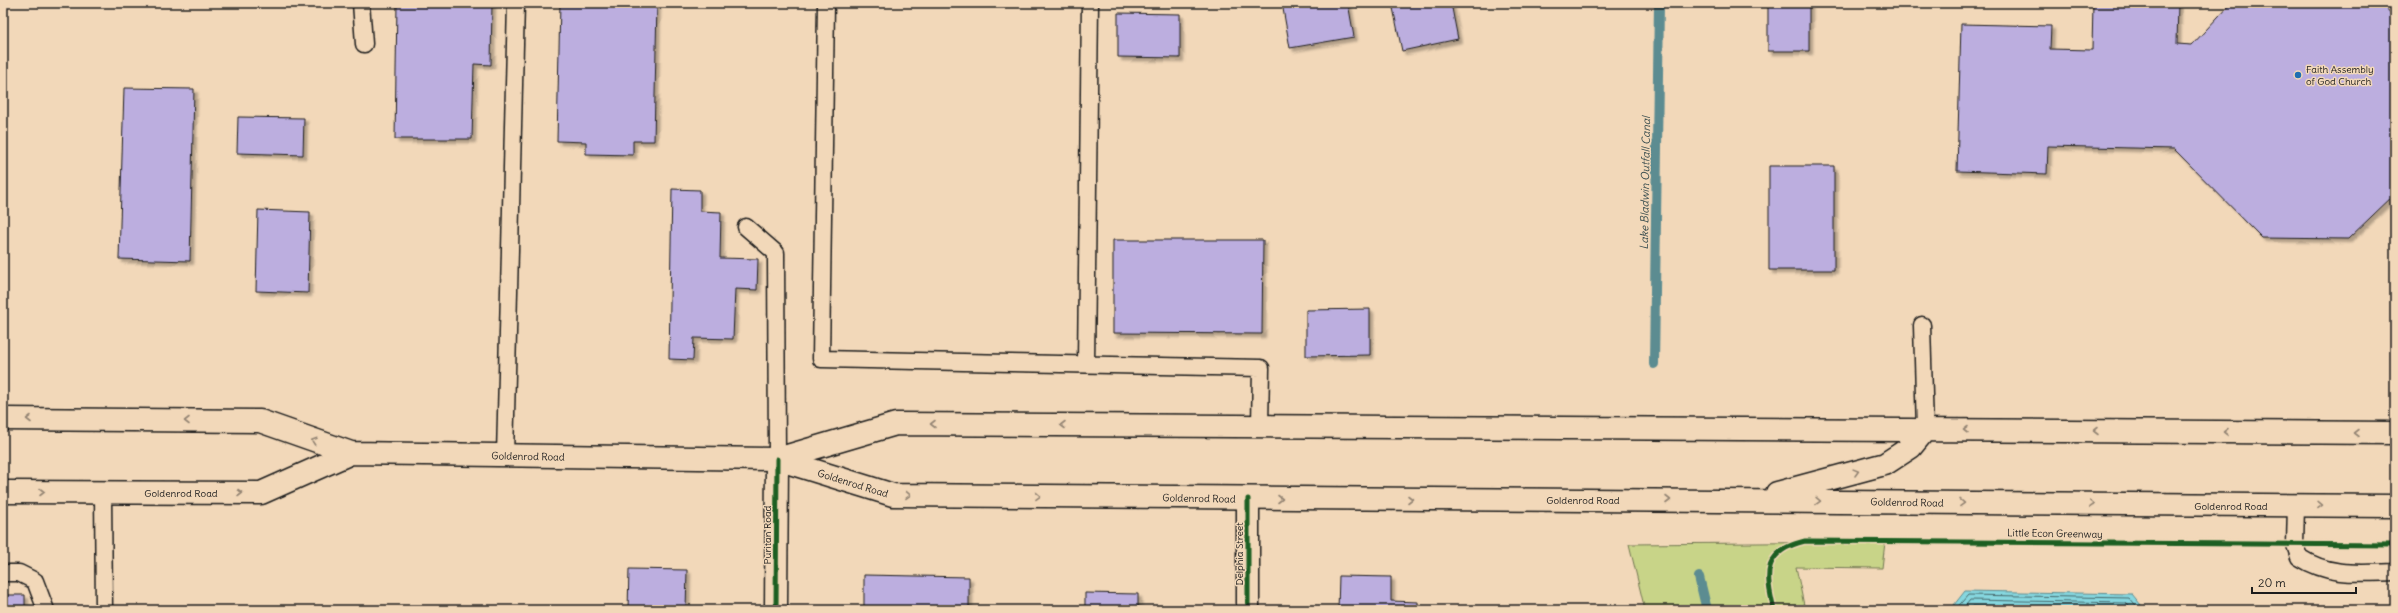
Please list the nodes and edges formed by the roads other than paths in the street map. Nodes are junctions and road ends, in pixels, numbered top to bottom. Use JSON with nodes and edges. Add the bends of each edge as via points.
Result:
{"nodes":[{"id":1,"x":361,"y":3,"type":"edge"},
{"id":2,"x":516,"y":3,"type":"edge"},
{"id":3,"x":826,"y":3,"type":"edge"},
{"id":4,"x":1090,"y":3,"type":"edge"},
{"id":5,"x":364,"y":44,"type":"dead end"},
{"id":6,"x":746,"y":227,"type":"dead end"},
{"id":7,"x":1922,"y":325,"type":"dead end"},
{"id":8,"x":1086,"y":364,"type":"junction"},
{"id":9,"x":3,"y":419,"type":"edge"},
{"id":10,"x":1260,"y":426,"type":"junction"},
{"id":11,"x":1925,"y":430,"type":"junction"},
{"id":12,"x":2395,"y":433,"type":"edge"},
{"id":13,"x":351,"y":453,"type":"junction"},
{"id":14,"x":505,"y":456,"type":"junction"},
{"id":15,"x":777,"y":459,"type":"junction"},
{"id":16,"x":3,"y":492,"type":"edge"},
{"id":17,"x":103,"y":493,"type":"junction"},
{"id":18,"x":1248,"y":499,"type":"junction"},
{"id":19,"x":1751,"y":500,"type":"junction"},
{"id":20,"x":2296,"y":505,"type":"junction"},
{"id":21,"x":2395,"y":506,"type":"edge"},
{"id":22,"x":2395,"y":572,"type":"edge"},
{"id":23,"x":3,"y":573,"type":"edge"},
{"id":24,"x":46,"y":610,"type":"edge"},
{"id":25,"x":104,"y":610,"type":"edge"},
{"id":26,"x":776,"y":610,"type":"edge"},
{"id":27,"x":1248,"y":610,"type":"edge"}],
"edges":[{"from":1,"to":5,"type":"lane"},
{"from":2,"to":14,"type":"lane"},
{"from":3,"to":8,"type":"lane","via":[[821,359]]},
{"from":4,"to":8,"type":"lane"},
{"from":6,"to":15,"type":"lane","via":[[776,253]]},
{"from":7,"to":11,"type":"lane"},
{"from":8,"to":10,"type":"lane","via":[[1262,368]]},
{"from":13,"to":9,"type":"main road","name":"Goldenrod Road","one_way":true,"via":[[260,421]]},
{"from":10,"to":11,"type":"main road","name":"Goldenrod Road"},
{"from":10,"to":15,"type":"main road","name":"Goldenrod Road","one_way":true,"via":[[896,424]]},
{"from":12,"to":11,"type":"main road","name":"Goldenrod Road","one_way":true},
{"from":19,"to":11,"type":"main road","one_way":true,"via":[[1885,464],[1912,447]]},
{"from":13,"to":14,"type":"main road","name":"Goldenrod Road"},
{"from":17,"to":13,"type":"main road","name":"Goldenrod Road","one_way":true,"via":[[261,493]]},
{"from":14,"to":15,"type":"main road","name":"Goldenrod Road"},
{"from":15,"to":18,"type":"main road","name":"Goldenrod Road","one_way":true,"via":[[892,495]]},
{"from":15,"to":26,"type":"main road","name":"Puritan Road"},
{"from":16,"to":17,"type":"main road","name":"Goldenrod Road","one_way":true},
{"from":17,"to":25,"type":"lane"},
{"from":18,"to":19,"type":"main road","name":"Goldenrod Road","one_way":true},
{"from":18,"to":27,"type":"main road","name":"Delphia Street"},
{"from":19,"to":20,"type":"main road","name":"Goldenrod Road","one_way":true},
{"from":20,"to":21,"type":"main road","name":"Goldenrod Road","one_way":true},
{"from":20,"to":22,"type":"lane","via":[[2295,545],[2299,557],[2315,567],[2351,573]]},
{"from":23,"to":24,"type":"lane","via":[[19,573],[35,581]]}]}
